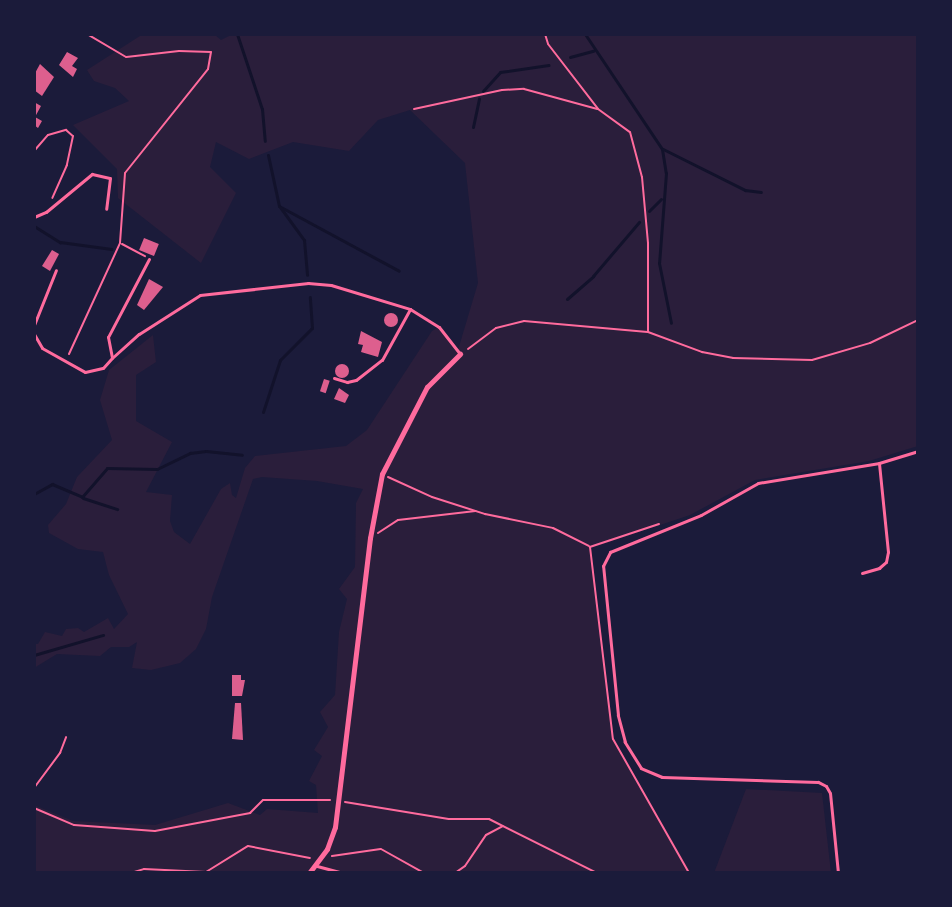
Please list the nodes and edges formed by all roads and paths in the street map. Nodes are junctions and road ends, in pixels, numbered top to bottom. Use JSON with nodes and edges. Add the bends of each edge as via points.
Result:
{"nodes":[{"id":1,"x":87,"y":34,"type":"edge"},
{"id":2,"x":545,"y":34,"type":"edge"},
{"id":3,"x":414,"y":109,"type":"dead end"},
{"id":4,"x":598,"y":109,"type":"junction"},
{"id":5,"x":34,"y":151,"type":"edge"},
{"id":6,"x":106,"y":209,"type":"dead end"},
{"id":7,"x":46,"y":212,"type":"junction"},
{"id":8,"x":34,"y":217,"type":"edge"},
{"id":9,"x":120,"y":243,"type":"junction"},
{"id":10,"x":149,"y":259,"type":"joint"},
{"id":11,"x":56,"y":270,"type":"dead end"},
{"id":12,"x":410,"y":309,"type":"junction"},
{"id":13,"x":918,"y":320,"type":"edge"},
{"id":14,"x":34,"y":325,"type":"edge"},
{"id":15,"x":648,"y":332,"type":"junction"},
{"id":16,"x":34,"y":334,"type":"edge"},
{"id":17,"x":460,"y":354,"type":"junction"},
{"id":18,"x":112,"y":358,"type":"junction"},
{"id":19,"x":64,"y":362,"type":"junction"},
{"id":20,"x":334,"y":378,"type":"dead end"},
{"id":21,"x":918,"y":451,"type":"edge"},
{"id":22,"x":879,"y":463,"type":"junction"},
{"id":23,"x":382,"y":474,"type":"junction"},
{"id":24,"x":476,"y":511,"type":"junction"},
{"id":25,"x":661,"y":524,"type":"dead end"},
{"id":26,"x":370,"y":538,"type":"junction"},
{"id":27,"x":590,"y":547,"type":"junction"},
{"id":28,"x":862,"y":573,"type":"dead end"},
{"id":29,"x":66,"y":737,"type":"dead end"},
{"id":30,"x":34,"y":788,"type":"edge"},
{"id":31,"x":339,"y":801,"type":"junction"},
{"id":32,"x":34,"y":808,"type":"edge"},
{"id":33,"x":504,"y":825,"type":"junction"},
{"id":34,"x":321,"y":857,"type":"junction"},
{"id":35,"x":314,"y":865,"type":"junction"},
{"id":36,"x":131,"y":873,"type":"edge"},
{"id":37,"x":309,"y":873,"type":"edge"},
{"id":38,"x":343,"y":873,"type":"edge"},
{"id":39,"x":424,"y":873,"type":"edge"},
{"id":40,"x":455,"y":873,"type":"edge"},
{"id":41,"x":597,"y":873,"type":"edge"},
{"id":42,"x":689,"y":873,"type":"edge"},
{"id":43,"x":838,"y":873,"type":"edge"}],
"edges":[{"from":1,"to":9,"type":"path","via":[[126,57],[211,52],[208,69],[125,173]]},
{"from":2,"to":4,"type":"path"},
{"from":3,"to":4,"type":"path","via":[[524,89]]},
{"from":4,"to":15,"type":"path","via":[[630,132],[642,177]]},
{"from":5,"to":7,"type":"path","via":[[48,135],[66,130],[73,136],[67,165]]},
{"from":6,"to":7,"type":"lane","via":[[110,178],[92,174]]},
{"from":7,"to":8,"type":"lane"},
{"from":9,"to":10,"type":"path"},
{"from":9,"to":19,"type":"path"},
{"from":10,"to":18,"type":"lane","via":[[108,337]]},
{"from":11,"to":14,"type":"lane"},
{"from":12,"to":17,"type":"lane","via":[[439,327]]},
{"from":12,"to":18,"type":"lane","via":[[331,285],[233,289],[200,295]]},
{"from":12,"to":20,"type":"lane","via":[[382,360],[356,380]]},
{"from":13,"to":15,"type":"path","via":[[870,343],[812,360],[733,358]]},
{"from":15,"to":17,"type":"path","via":[[524,321],[496,328]]},
{"from":16,"to":19,"type":"lane","via":[[42,348]]},
{"from":17,"to":23,"type":"street","via":[[427,387]]},
{"from":18,"to":19,"type":"lane","via":[[103,368],[85,372]]},
{"from":21,"to":22,"type":"lane"},
{"from":22,"to":28,"type":"lane","via":[[888,552],[879,568]]},
{"from":22,"to":43,"type":"lane","via":[[758,483],[701,515],[610,552],[603,566],[618,715],[625,742],[641,768],[662,777],[826,786]]},
{"from":23,"to":24,"type":"path"},
{"from":23,"to":26,"type":"street"},
{"from":24,"to":26,"type":"path","via":[[398,520]]},
{"from":24,"to":27,"type":"path","via":[[553,528]]},
{"from":25,"to":27,"type":"path"},
{"from":26,"to":31,"type":"street"},
{"from":27,"to":42,"type":"path","via":[[613,739]]},
{"from":29,"to":30,"type":"path"},
{"from":31,"to":32,"type":"path","via":[[263,800],[250,813],[155,831],[74,825]]},
{"from":31,"to":33,"type":"path"},
{"from":31,"to":34,"type":"street","via":[[335,827]]},
{"from":33,"to":40,"type":"path","via":[[486,835]]},
{"from":33,"to":41,"type":"path"},
{"from":34,"to":35,"type":"street"},
{"from":34,"to":36,"type":"path","via":[[306,859],[257,845],[206,872]]},
{"from":34,"to":39,"type":"path","via":[[381,849]]},
{"from":35,"to":37,"type":"street"},
{"from":35,"to":38,"type":"lane"}]}
